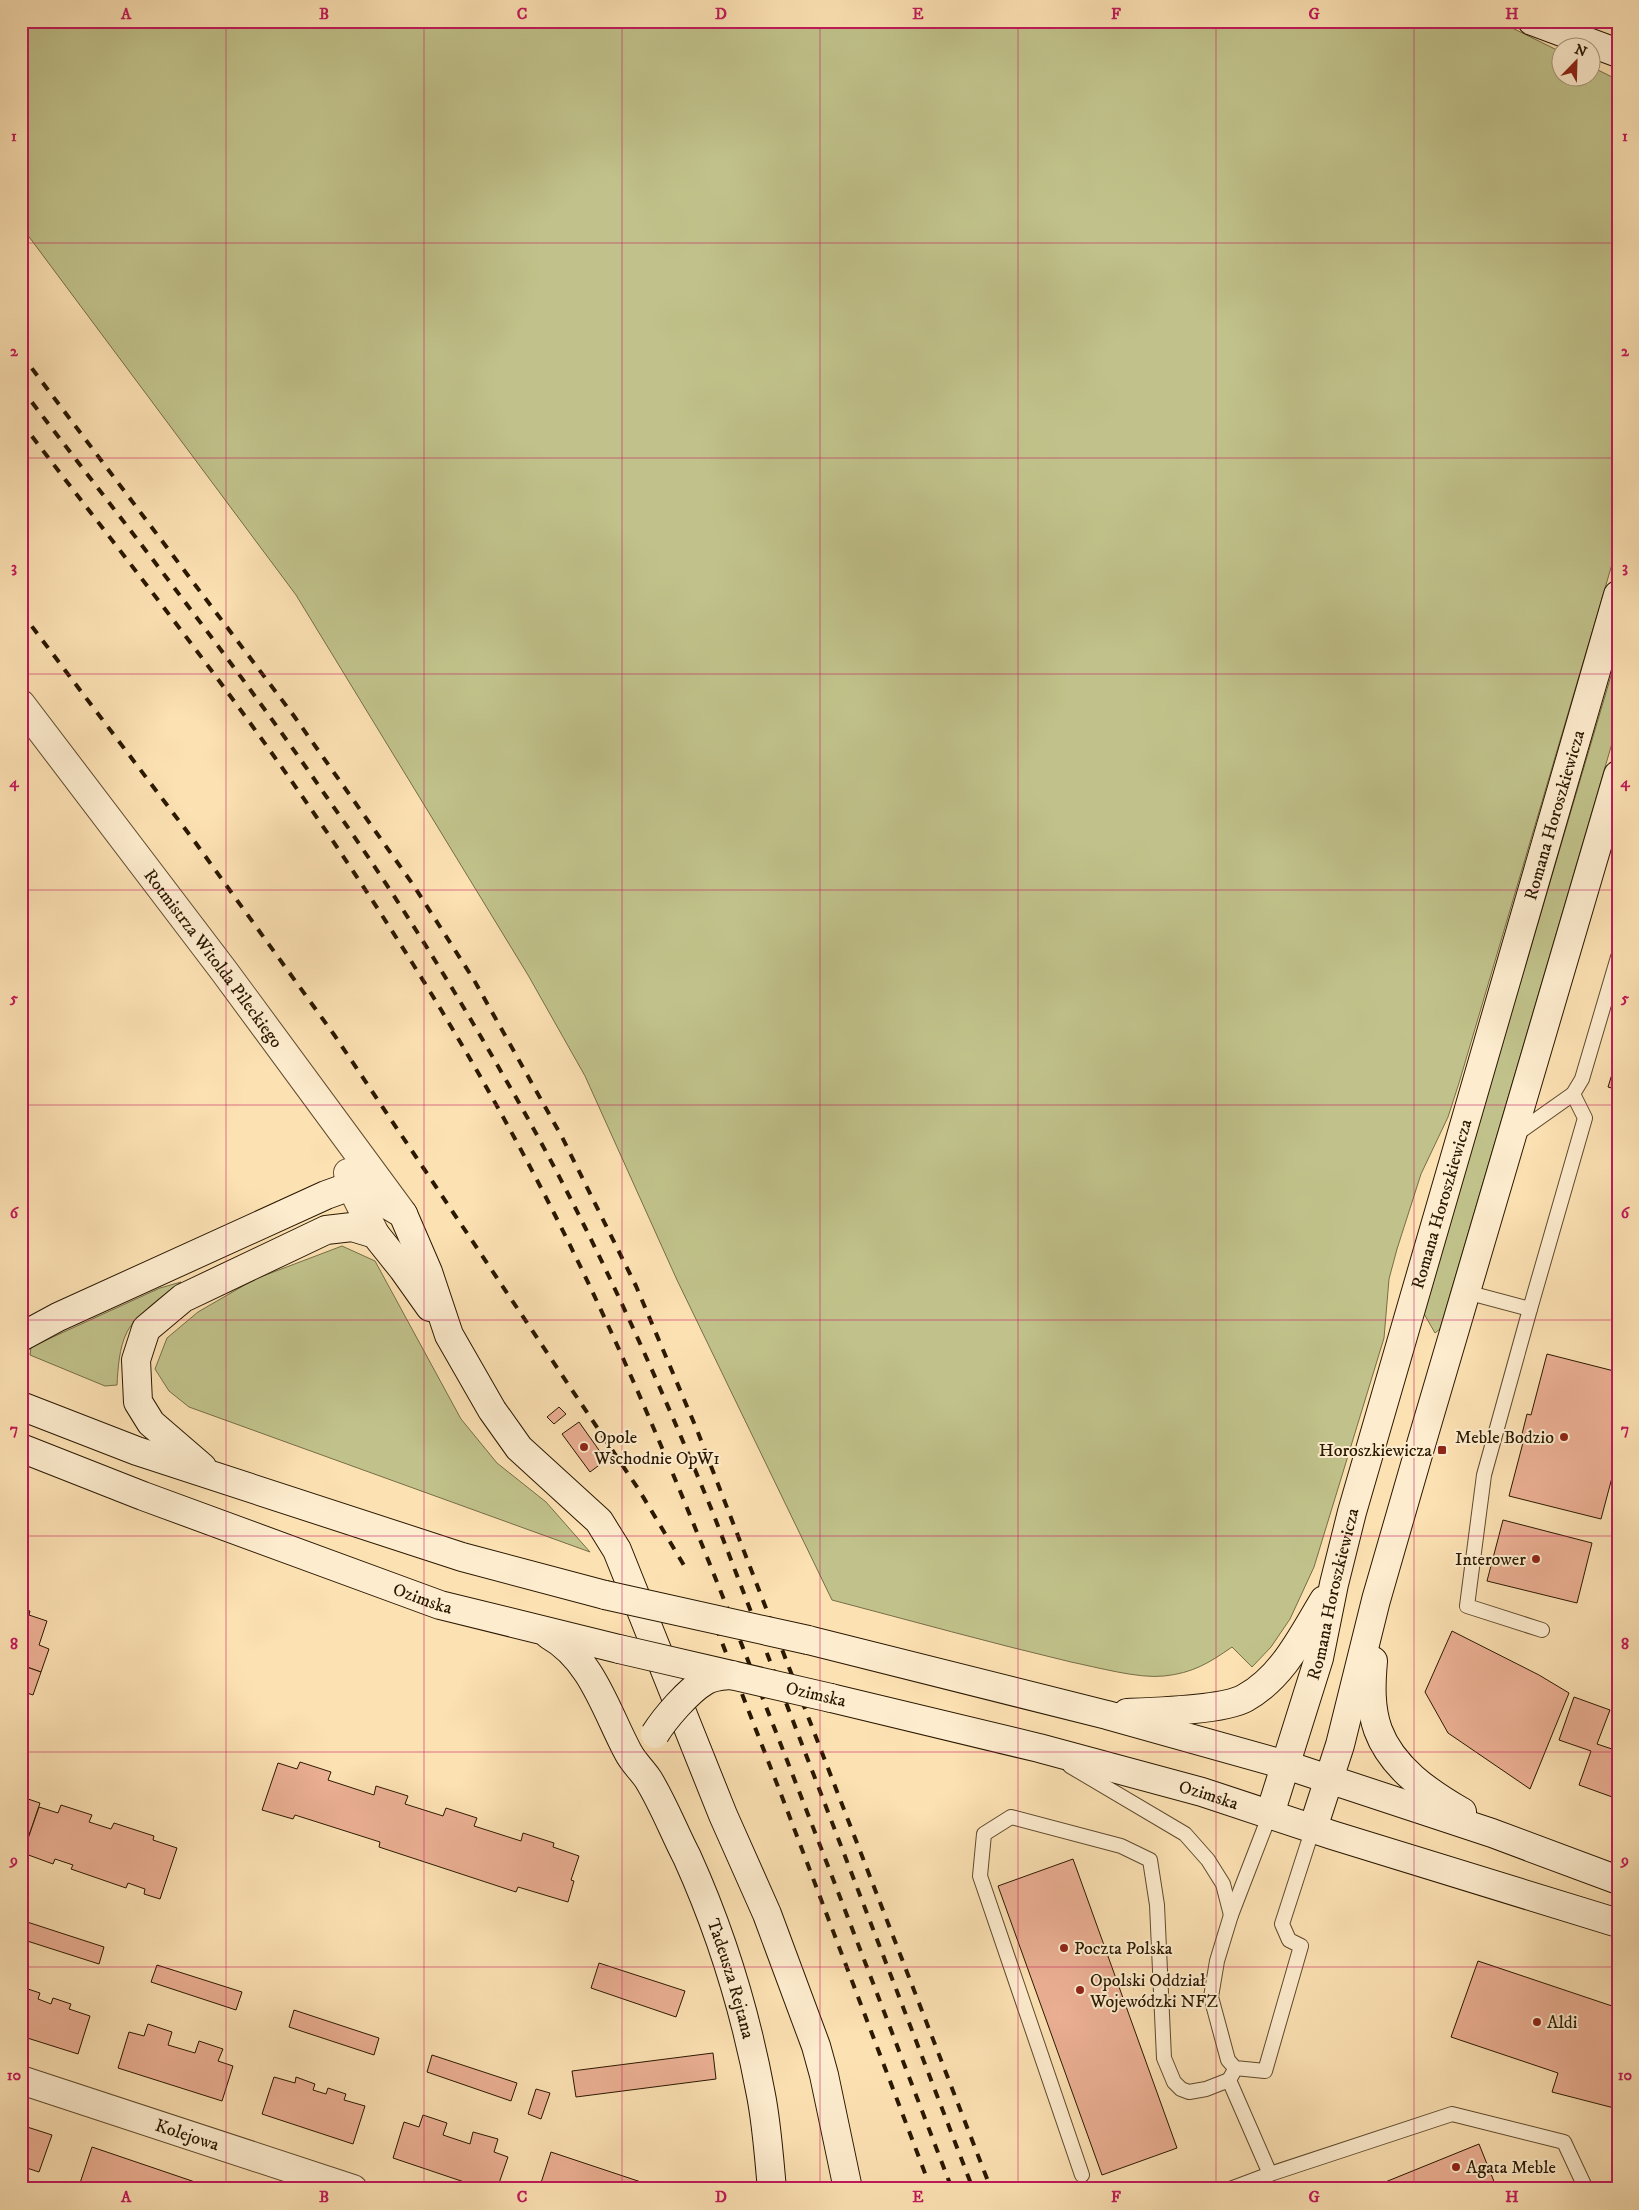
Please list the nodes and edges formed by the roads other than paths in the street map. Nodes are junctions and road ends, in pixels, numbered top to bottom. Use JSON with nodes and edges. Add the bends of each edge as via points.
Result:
{"nodes":[{"id":1,"x":1542,"y":25,"type":"edge"},
{"id":2,"x":1567,"y":38,"type":"edge"},
{"id":3,"x":1618,"y":53,"type":"edge"},
{"id":4,"x":1602,"y":55,"type":"edge"},
{"id":5,"x":1618,"y":63,"type":"edge"},
{"id":6,"x":1618,"y":595,"type":"edge"},
{"id":7,"x":21,"y":704,"type":"edge"},
{"id":8,"x":1616,"y":786,"type":"edge"},
{"id":9,"x":1618,"y":957,"type":"edge"},
{"id":10,"x":1573,"y":1094,"type":"junction"},
{"id":11,"x":333,"y":1121,"type":"junction"},
{"id":12,"x":1511,"y":1138,"type":"junction"},
{"id":13,"x":351,"y":1186,"type":"junction"},
{"id":14,"x":403,"y":1214,"type":"junction"},
{"id":15,"x":375,"y":1234,"type":"junction"},
{"id":16,"x":1466,"y":1292,"type":"junction"},
{"id":17,"x":1530,"y":1309,"type":"junction"},
{"id":18,"x":449,"y":1335,"type":"junction"},
{"id":19,"x":21,"y":1337,"type":"edge"},
{"id":20,"x":21,"y":1406,"type":"edge"},
{"id":21,"x":21,"y":1448,"type":"edge"},
{"id":22,"x":212,"y":1476,"type":"junction"},
{"id":23,"x":1334,"y":1584,"type":"junction"},
{"id":24,"x":1376,"y":1600,"type":"junction"},
{"id":25,"x":1542,"y":1630,"type":"dead end"},
{"id":26,"x":542,"y":1631,"type":"junction"},
{"id":27,"x":732,"y":1675,"type":"junction"},
{"id":28,"x":1107,"y":1715,"type":"junction"},
{"id":29,"x":1039,"y":1748,"type":"junction"},
{"id":30,"x":1286,"y":1765,"type":"junction"},
{"id":31,"x":648,"y":1780,"type":"junction"},
{"id":32,"x":1329,"y":1780,"type":"junction"},
{"id":33,"x":1270,"y":1814,"type":"junction"},
{"id":34,"x":1313,"y":1828,"type":"junction"},
{"id":35,"x":1492,"y":1833,"type":"junction"},
{"id":36,"x":1618,"y":1880,"type":"edge"},
{"id":37,"x":1231,"y":1916,"type":"junction"},
{"id":38,"x":1618,"y":1923,"type":"edge"},
{"id":39,"x":1232,"y":2074,"type":"junction"},
{"id":40,"x":21,"y":2080,"type":"edge"},
{"id":41,"x":1270,"y":2174,"type":"junction"},
{"id":42,"x":1082,"y":2175,"type":"dead end"},
{"id":43,"x":352,"y":2189,"type":"edge"},
{"id":44,"x":772,"y":2189,"type":"edge"},
{"id":45,"x":848,"y":2189,"type":"edge"},
{"id":46,"x":1230,"y":2189,"type":"edge"},
{"id":47,"x":1586,"y":2189,"type":"edge"}],
"edges":[{"from":1,"to":2,"type":"street"},
{"from":1,"to":3,"type":"street"},
{"from":4,"to":5,"type":"street"},
{"from":6,"to":23,"type":"street","name":"Romana Horoszkiewicza","via":[[1352,1512]]},
{"from":7,"to":11,"type":"street","name":"Rotmistrza Witolda Pileckiego","via":[[224,971]]},
{"from":8,"to":12,"type":"street"},
{"from":9,"to":10,"type":"lane","via":[[1582,1079]]},
{"from":10,"to":12,"type":"lane"},
{"from":10,"to":17,"type":"lane","via":[[1586,1118]]},
{"from":11,"to":13,"type":"street"},
{"from":11,"to":14,"type":"street","name":"Rotmistrza Witolda Pileckiego"},
{"from":12,"to":16,"type":"street"},
{"from":13,"to":14,"type":"street"},
{"from":13,"to":15,"type":"street"},
{"from":13,"to":19,"type":"street","via":[[58,1317]]},
{"from":14,"to":18,"type":"street","name":"Rotmistrza Witolda Pileckiego","via":[[428,1272]]},
{"from":15,"to":18,"type":"street"},
{"from":15,"to":22,"type":"street","via":[[352,1227],[326,1230],[183,1298],[146,1329],[136,1360],[138,1402],[150,1423]]},
{"from":16,"to":17,"type":"lane"},
{"from":16,"to":24,"type":"street"},
{"from":17,"to":25,"type":"lane","via":[[1484,1475],[1467,1606]]},
{"from":18,"to":45,"type":"street","via":[[492,1410],[519,1448],[599,1520],[617,1550],[722,1815],[767,1914],[816,2046]]},
{"from":20,"to":22,"type":"street","via":[[137,1452]]},
{"from":21,"to":26,"type":"street","name":"Ozimska","via":[[440,1605]]},
{"from":22,"to":28,"type":"street","bridge":true,"via":[[462,1557],[604,1595],[808,1640]]},
{"from":23,"to":28,"type":"street","via":[[1282,1666],[1261,1688],[1243,1699],[1217,1705]]},
{"from":23,"to":30,"type":"street","name":"Romana Horoszkiewicza","via":[[1319,1658]]},
{"from":24,"to":32,"type":"street"},
{"from":24,"to":35,"type":"street","via":[[1371,1691],[1378,1731],[1401,1766],[1417,1782]]},
{"from":26,"to":27,"type":"street","name":"Ozimska","bridge":true},
{"from":26,"to":31,"type":"street","name":"Tadeusza Rejtana","via":[[568,1649],[592,1678],[629,1754]]},
{"from":27,"to":29,"type":"street","name":"Ozimska","bridge":true},
{"from":27,"to":31,"type":"street","bridge":true,"via":[[705,1681],[669,1716],[655,1734]]},
{"from":28,"to":30,"type":"street"},
{"from":29,"to":33,"type":"street","name":"Ozimska"},
{"from":29,"to":37,"type":"lane","via":[[1185,1834],[1208,1860],[1220,1880]]},
{"from":30,"to":32,"type":"street"},
{"from":30,"to":33,"type":"street","name":"Romana Horoszkiewicza"},
{"from":31,"to":44,"type":"street","name":"Tadeusza Rejtana","via":[[705,1901],[731,1977],[761,2096]]},
{"from":32,"to":34,"type":"street"},
{"from":32,"to":35,"type":"street"},
{"from":33,"to":34,"type":"street","name":"Ozimska"},
{"from":33,"to":37,"type":"lane"},
{"from":34,"to":38,"type":"street","name":"Ozimska"},
{"from":34,"to":39,"type":"lane","via":[[1282,1924],[1289,1940],[1301,1946],[1265,2070]]},
{"from":35,"to":36,"type":"street"},
{"from":37,"to":39,"type":"lane","via":[[1217,1960],[1211,1997]]},
{"from":39,"to":41,"type":"lane"},
{"from":39,"to":42,"type":"lane","via":[[1206,2089],[1189,2092],[1174,2082],[1164,2058],[1157,1905],[1150,1860],[1112,1843],[1011,1817],[984,1834],[980,1876]]},
{"from":40,"to":43,"type":"street","name":"Kolejowa"},
{"from":41,"to":46,"type":"lane"},
{"from":41,"to":47,"type":"lane","via":[[1452,2114],[1564,2142]]}]}
